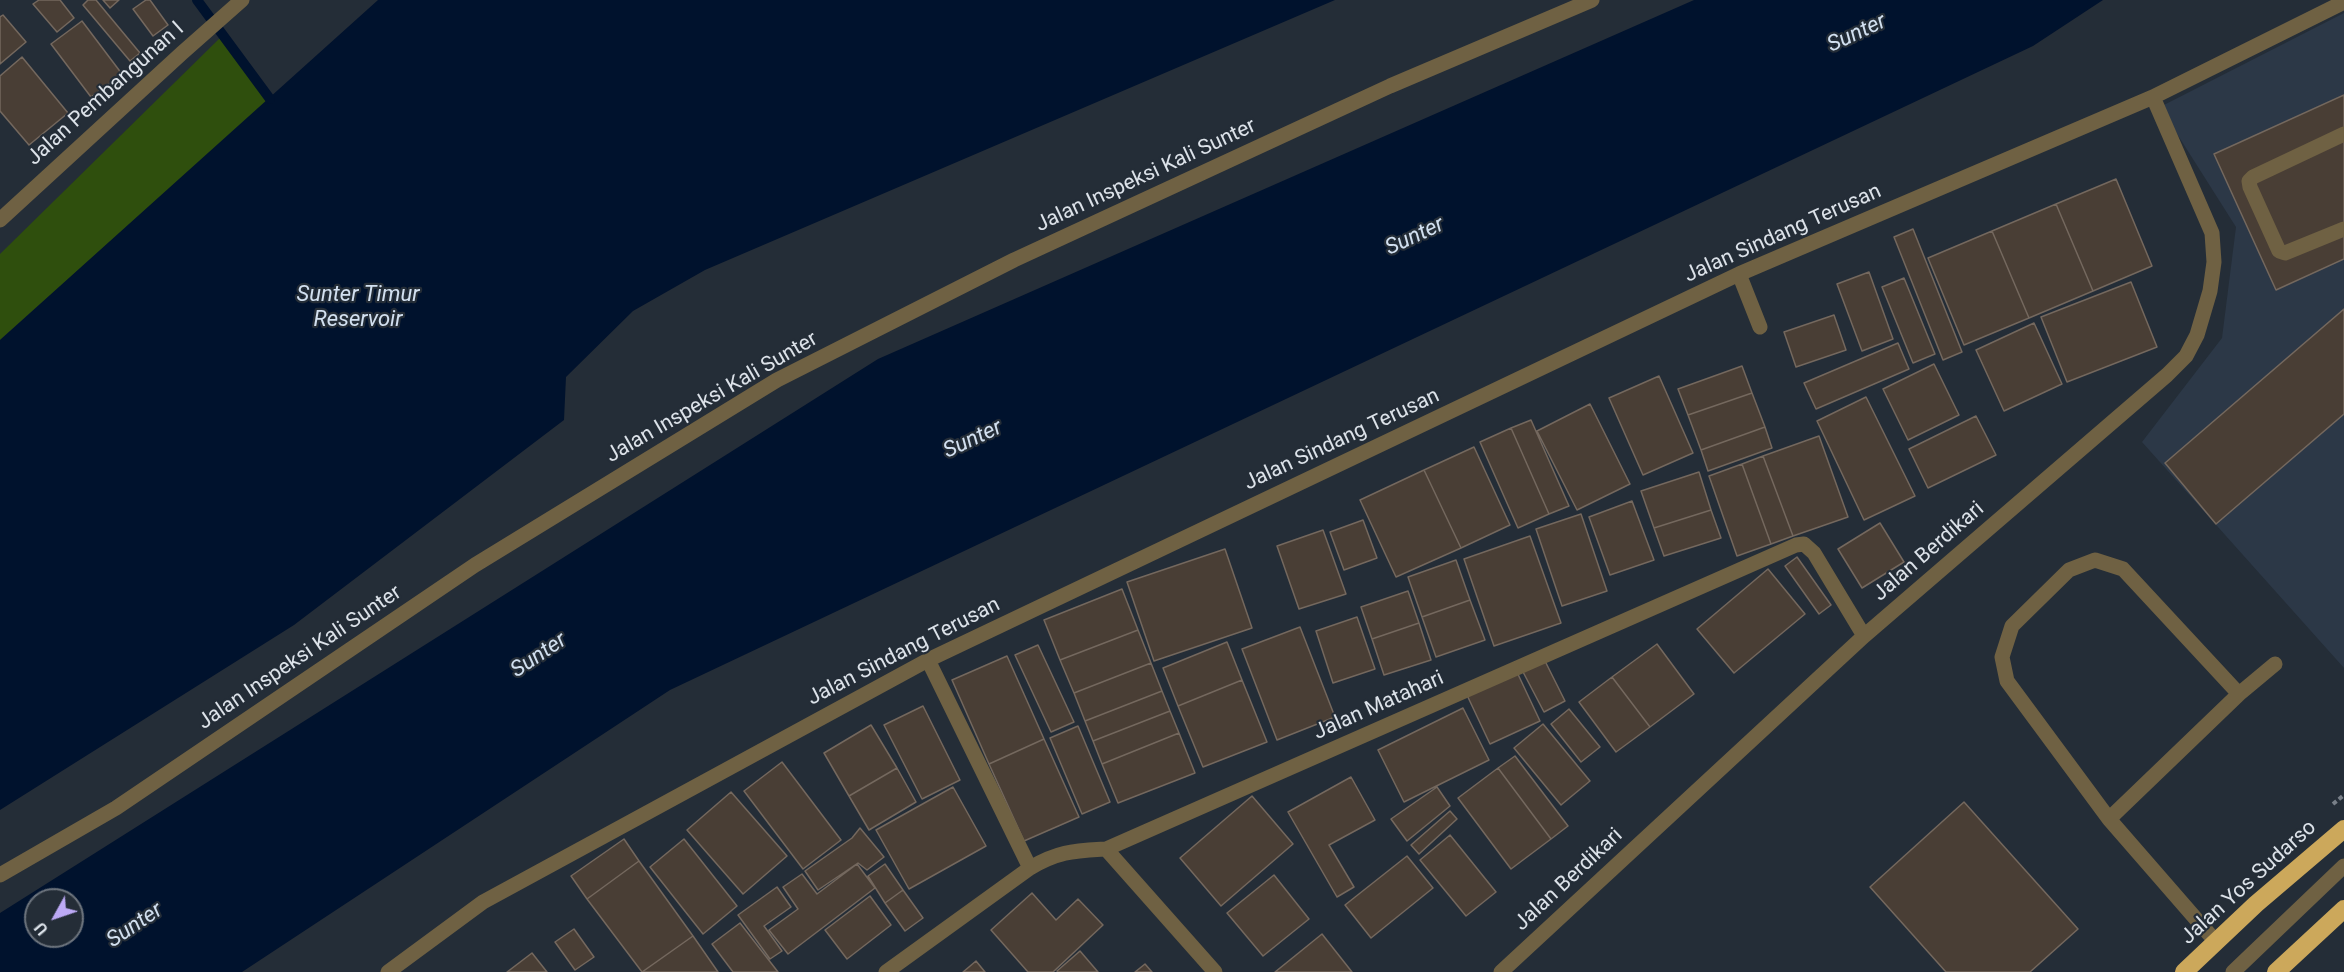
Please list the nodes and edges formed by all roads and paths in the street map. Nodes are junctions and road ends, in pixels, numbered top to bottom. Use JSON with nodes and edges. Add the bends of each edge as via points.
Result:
{"nodes":[{"id":1,"x":1592,"y":0,"type":"edge"},
{"id":2,"x":2344,"y":2,"type":"edge"},
{"id":3,"x":238,"y":4,"type":"edge"},
{"id":4,"x":2153,"y":97,"type":"junction"},
{"id":5,"x":2344,"y":134,"type":"edge"},
{"id":6,"x":0,"y":219,"type":"edge"},
{"id":7,"x":2344,"y":229,"type":"edge"},
{"id":8,"x":1739,"y":274,"type":"junction"},
{"id":9,"x":1760,"y":327,"type":"dead end"},
{"id":10,"x":1864,"y":636,"type":"junction"},
{"id":11,"x":927,"y":660,"type":"junction"},
{"id":12,"x":2275,"y":663,"type":"dead end"},
{"id":13,"x":2239,"y":694,"type":"junction"},
{"id":14,"x":2109,"y":819,"type":"junction"},
{"id":15,"x":2344,"y":829,"type":"edge"},
{"id":16,"x":1106,"y":849,"type":"junction"},
{"id":17,"x":2344,"y":866,"type":"edge"},
{"id":18,"x":1030,"y":868,"type":"junction"},
{"id":19,"x":0,"y":875,"type":"edge"},
{"id":20,"x":2344,"y":909,"type":"edge"},
{"id":21,"x":2216,"y":942,"type":"junction"},
{"id":22,"x":388,"y":972,"type":"edge"},
{"id":23,"x":886,"y":972,"type":"edge"},
{"id":24,"x":1215,"y":972,"type":"edge"},
{"id":25,"x":1501,"y":972,"type":"edge"},
{"id":26,"x":2184,"y":972,"type":"edge"},
{"id":27,"x":2233,"y":972,"type":"edge"},
{"id":28,"x":2276,"y":972,"type":"edge"}],
"edges":[{"from":1,"to":19,"type":"street","name":"Jalan Inspeksi Kali Sunter","via":[[1390,86],[1014,260],[777,380],[475,565],[116,807]]},
{"from":2,"to":4,"type":"street","name":"Jalan Sindang Terusan"},
{"from":3,"to":6,"type":"street","name":"Jalan Pembangunan I"},
{"from":4,"to":8,"type":"street","name":"Jalan Sindang Terusan"},
{"from":4,"to":10,"type":"street","name":"Jalan Berdikari","via":[[2212,233],[2210,291],[2186,356]]},
{"from":5,"to":7,"type":"street","via":[[2249,181],[2279,251],[2285,253]]},
{"from":8,"to":9,"type":"street"},
{"from":8,"to":11,"type":"street","name":"Jalan Sindang Terusan"},
{"from":10,"to":16,"type":"street","name":"Jalan Matahari","via":[[1814,554],[1804,544],[1796,544]]},
{"from":10,"to":25,"type":"street","name":"Jalan Berdikari"},
{"from":11,"to":18,"type":"street"},
{"from":11,"to":22,"type":"street","name":"Jalan Sindang Terusan","via":[[483,902]]},
{"from":12,"to":13,"type":"street"},
{"from":13,"to":14,"type":"street"},
{"from":13,"to":14,"type":"street","via":[[2123,569],[2095,560],[2069,570],[2012,626],[2002,657],[2007,681]]},
{"from":14,"to":21,"type":"street"},
{"from":15,"to":21,"type":"highway","name":"Jalan Yos Sudarso"},
{"from":16,"to":18,"type":"street","name":"Jalan Matahari","via":[[1050,856]]},
{"from":16,"to":24,"type":"street"},
{"from":17,"to":27,"type":"street"},
{"from":18,"to":23,"type":"street","name":"Jalan Matahari"},
{"from":20,"to":28,"type":"highway"},
{"from":21,"to":26,"type":"highway","name":"Jalan Yos Sudarso"}]}
